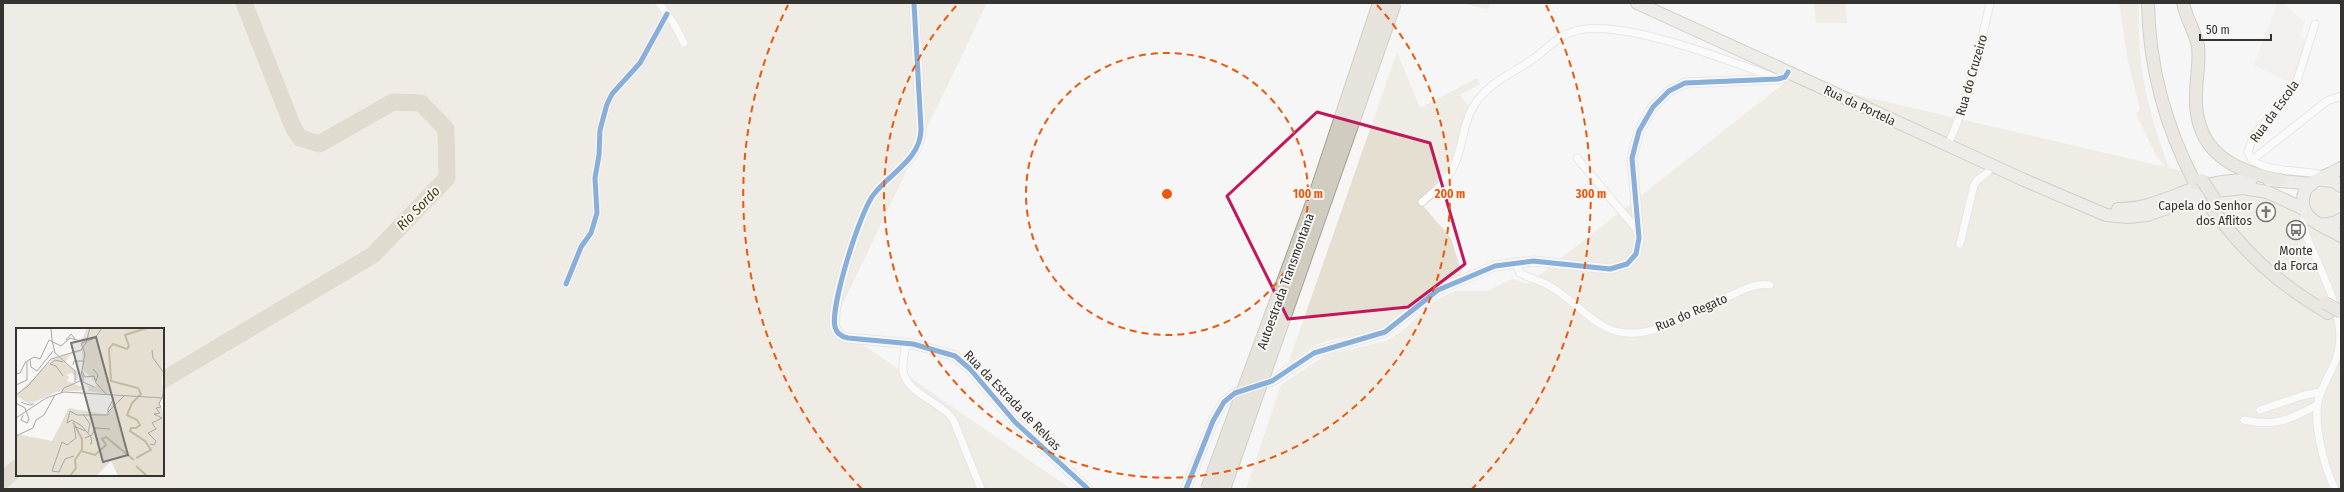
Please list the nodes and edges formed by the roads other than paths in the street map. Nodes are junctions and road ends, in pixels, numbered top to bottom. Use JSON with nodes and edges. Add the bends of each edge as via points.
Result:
{"nodes":[{"id":1,"x":659,"y":3,"type":"edge"},
{"id":2,"x":914,"y":3,"type":"edge"},
{"id":3,"x":1380,"y":3,"type":"edge"},
{"id":4,"x":1394,"y":3,"type":"edge"},
{"id":5,"x":1637,"y":3,"type":"edge"},
{"id":6,"x":1990,"y":3,"type":"edge"},
{"id":7,"x":2148,"y":3,"type":"edge"},
{"id":8,"x":2153,"y":3,"type":"edge"},
{"id":9,"x":2183,"y":3,"type":"edge"},
{"id":10,"x":667,"y":14,"type":"junction"},
{"id":11,"x":2315,"y":24,"type":"dead end"},
{"id":12,"x":684,"y":43,"type":"dead end"},
{"id":13,"x":1783,"y":76,"type":"junction"},
{"id":14,"x":2341,"y":96,"type":"edge"},
{"id":15,"x":1948,"y":145,"type":"junction"},
{"id":16,"x":1577,"y":158,"type":"dead end"},
{"id":17,"x":2252,"y":160,"type":"junction"},
{"id":18,"x":1992,"y":166,"type":"junction"},
{"id":19,"x":2341,"y":168,"type":"edge"},
{"id":20,"x":2280,"y":180,"type":"junction"},
{"id":21,"x":2327,"y":181,"type":"edge"},
{"id":22,"x":2199,"y":182,"type":"junction"},
{"id":23,"x":1422,"y":202,"type":"dead end"},
{"id":24,"x":2084,"y":207,"type":"junction"},
{"id":25,"x":2304,"y":210,"type":"junction"},
{"id":26,"x":2341,"y":219,"type":"edge"},
{"id":27,"x":2319,"y":224,"type":"junction"},
{"id":28,"x":1639,"y":232,"type":"junction"},
{"id":29,"x":2341,"y":236,"type":"edge"},
{"id":30,"x":2308,"y":238,"type":"junction"},
{"id":31,"x":1960,"y":244,"type":"dead end"},
{"id":32,"x":1515,"y":262,"type":"junction"},
{"id":33,"x":566,"y":284,"type":"dead end"},
{"id":34,"x":1770,"y":285,"type":"dead end"},
{"id":35,"x":2326,"y":308,"type":"junction"},
{"id":36,"x":2341,"y":312,"type":"edge"},
{"id":37,"x":2341,"y":320,"type":"edge"},
{"id":38,"x":906,"y":343,"type":"junction"},
{"id":39,"x":2320,"y":392,"type":"junction"},
{"id":40,"x":2317,"y":405,"type":"junction"},
{"id":41,"x":2260,"y":410,"type":"dead end"},
{"id":42,"x":2244,"y":420,"type":"dead end"},
{"id":43,"x":981,"y":489,"type":"edge"},
{"id":44,"x":1088,"y":489,"type":"edge"},
{"id":45,"x":1186,"y":489,"type":"edge"},
{"id":46,"x":1208,"y":489,"type":"edge"},
{"id":47,"x":1223,"y":489,"type":"edge"},
{"id":48,"x":2335,"y":489,"type":"edge"}],
"edges":[{"from":1,"to":10,"type":"street"},
{"from":2,"to":38,"type":"street","name":"Rua da Estrada de Relvas","via":[[921,129],[919,142],[913,155],[874,193],[866,206],[854,239],[834,318],[835,329],[844,337]]},
{"from":3,"to":46,"type":"highway","name":"Autoestrada Transmontana","bridge":true,"via":[[1316,195]]},
{"from":4,"to":47,"type":"highway","name":"Autoestrada Transmontana","bridge":true},
{"from":5,"to":13,"type":"main road","name":"Rua da Portela"},
{"from":6,"to":15,"type":"street","name":"Rua do Cruzeiro","via":[[1978,59],[1962,111]]},
{"from":7,"to":22,"type":"highway","via":[[2151,52],[2161,100],[2175,142]]},
{"from":8,"to":22,"type":"highway","via":[[2154,42],[2163,89]]},
{"from":9,"to":20,"type":"highway","via":[[2198,46],[2197,110],[2205,138],[2220,157],[2229,163],[2250,174]]},
{"from":10,"to":12,"type":"street"},
{"from":10,"to":33,"type":"street","via":[[640,63],[612,94],[606,107],[600,130],[600,155],[595,178],[597,213],[591,233],[581,247]]},
{"from":11,"to":17,"type":"street","name":"Rua da Escola","via":[[2296,84],[2250,143],[2248,152]]},
{"from":13,"to":15,"type":"main road","name":"Rua da Portela"},
{"from":13,"to":23,"type":"street","via":[[1616,29],[1590,28],[1569,33],[1553,42],[1529,62],[1499,79],[1480,97],[1466,122],[1457,157],[1450,172]]},
{"from":13,"to":28,"type":"street","via":[[1693,82],[1674,88],[1659,100],[1642,125],[1632,158]]},
{"from":14,"to":17,"type":"street","via":[[2327,101]]},
{"from":15,"to":18,"type":"main road","name":"Rua da Portela"},
{"from":16,"to":28,"type":"street"},
{"from":17,"to":21,"type":"street","name":"Rua da Escola","via":[[2270,168],[2318,174]]},
{"from":18,"to":24,"type":"main road","name":"Rua da Portela"},
{"from":18,"to":31,"type":"street","via":[[1989,173],[1977,180],[1974,185]]},
{"from":19,"to":21,"type":"main road"},
{"from":20,"to":21,"type":"main road","name":"Rua da Portela"},
{"from":20,"to":24,"type":"main road","name":"Rua da Portela","via":[[2216,182],[2159,203],[2135,208]]},
{"from":21,"to":25,"type":"main road","via":[[2304,195]]},
{"from":22,"to":35,"type":"highway","bridge":true,"via":[[2211,201],[2266,260]]},
{"from":24,"to":25,"type":"main road","name":"Rua da Portela","via":[[2106,215],[2138,217],[2216,191],[2243,188],[2267,192]]},
{"from":25,"to":27,"type":"main road"},
{"from":25,"to":30,"type":"street","via":[[2303,225]]},
{"from":26,"to":27,"type":"main road","via":[[2336,223]]},
{"from":27,"to":29,"type":"main road"},
{"from":27,"to":30,"type":"street","via":[[2310,228]]},
{"from":28,"to":32,"type":"street","via":[[1638,249],[1634,258],[1620,268]]},
{"from":30,"to":39,"type":"street","via":[[2336,314],[2340,332],[2337,358]]},
{"from":32,"to":34,"type":"street","name":"Rua do Regato","via":[[1520,273],[1551,286],[1608,328],[1625,333],[1635,333],[1672,323],[1742,290],[1755,285]]},
{"from":32,"to":45,"type":"street","via":[[1495,266],[1444,287],[1385,332],[1321,350],[1265,384],[1229,397],[1213,421]]},
{"from":35,"to":36,"type":"highway","bridge":true},
{"from":35,"to":37,"type":"highway"},
{"from":38,"to":43,"type":"street","via":[[903,369],[906,380],[913,388],[946,410],[953,419]]},
{"from":38,"to":44,"type":"street","name":"Rua da Estrada de Relvas","via":[[959,358],[1016,422]]},
{"from":39,"to":40,"type":"street"},
{"from":39,"to":41,"type":"street"},
{"from":40,"to":42,"type":"street","via":[[2283,421],[2265,424]]},
{"from":40,"to":48,"type":"street","via":[[2325,462]]}]}
